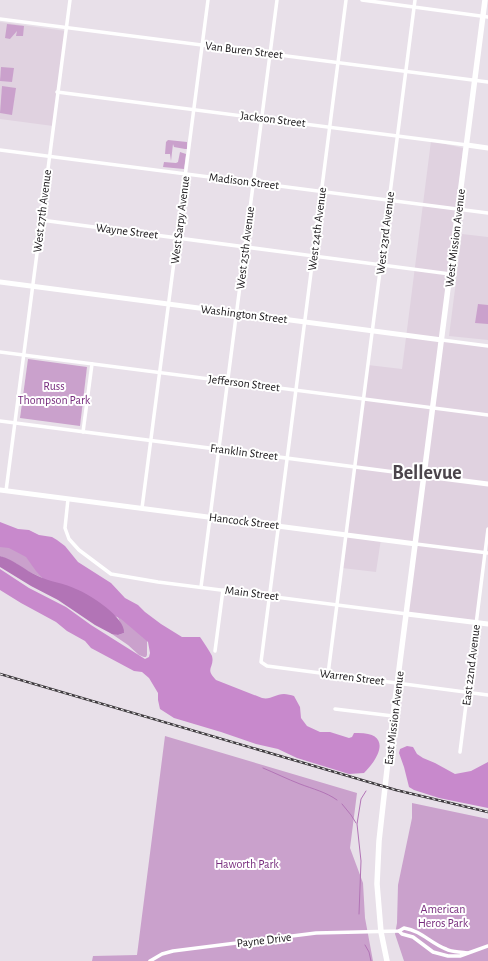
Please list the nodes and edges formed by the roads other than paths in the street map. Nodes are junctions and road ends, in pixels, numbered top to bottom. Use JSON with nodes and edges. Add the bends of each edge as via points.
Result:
{"nodes":[{"id":1,"x":70,"y":0,"type":"edge"},
{"id":2,"x":208,"y":0,"type":"edge"},
{"id":3,"x":277,"y":0,"type":"edge"},
{"id":4,"x":346,"y":0,"type":"edge"},
{"id":5,"x":362,"y":0,"type":"edge"},
{"id":6,"x":415,"y":0,"type":"edge"},
{"id":7,"x":485,"y":0,"type":"edge"},
{"id":8,"x":414,"y":7,"type":"junction"},
{"id":9,"x":486,"y":16,"type":"edge"},
{"id":10,"x":0,"y":19,"type":"edge"},
{"id":11,"x":66,"y":27,"type":"junction"},
{"id":12,"x":202,"y":45,"type":"junction"},
{"id":13,"x":270,"y":54,"type":"junction"},
{"id":14,"x":338,"y":63,"type":"junction"},
{"id":15,"x":406,"y":72,"type":"junction"},
{"id":16,"x":475,"y":81,"type":"junction"},
{"id":17,"x":488,"y":82,"type":"edge"},
{"id":18,"x":58,"y":92,"type":"junction"},
{"id":19,"x":194,"y":109,"type":"junction"},
{"id":20,"x":262,"y":118,"type":"junction"},
{"id":21,"x":330,"y":127,"type":"junction"},
{"id":22,"x":398,"y":136,"type":"junction"},
{"id":23,"x":467,"y":146,"type":"junction"},
{"id":24,"x":488,"y":148,"type":"edge"},
{"id":25,"x":0,"y":150,"type":"edge"},
{"id":26,"x":49,"y":156,"type":"junction"},
{"id":27,"x":186,"y":174,"type":"junction"},
{"id":28,"x":254,"y":182,"type":"junction"},
{"id":29,"x":322,"y":192,"type":"junction"},
{"id":30,"x":389,"y":201,"type":"junction"},
{"id":31,"x":459,"y":210,"type":"junction"},
{"id":32,"x":488,"y":213,"type":"edge"},
{"id":33,"x":41,"y":220,"type":"junction"},
{"id":34,"x":177,"y":238,"type":"junction"},
{"id":35,"x":246,"y":247,"type":"junction"},
{"id":36,"x":313,"y":255,"type":"junction"},
{"id":37,"x":381,"y":265,"type":"junction"},
{"id":38,"x":450,"y":274,"type":"junction"},
{"id":39,"x":0,"y":282,"type":"edge"},
{"id":40,"x":32,"y":287,"type":"junction"},
{"id":41,"x":169,"y":304,"type":"junction"},
{"id":42,"x":237,"y":313,"type":"junction"},
{"id":43,"x":305,"y":322,"type":"junction"},
{"id":44,"x":373,"y":331,"type":"junction"},
{"id":45,"x":442,"y":340,"type":"junction"},
{"id":46,"x":488,"y":346,"type":"edge"},
{"id":47,"x":0,"y":352,"type":"edge"},
{"id":48,"x":23,"y":355,"type":"junction"},
{"id":49,"x":92,"y":364,"type":"junction"},
{"id":50,"x":160,"y":372,"type":"junction"},
{"id":51,"x":228,"y":381,"type":"junction"},
{"id":52,"x":296,"y":390,"type":"junction"},
{"id":53,"x":364,"y":398,"type":"junction"},
{"id":54,"x":433,"y":407,"type":"junction"},
{"id":55,"x":488,"y":415,"type":"edge"},
{"id":56,"x":0,"y":421,"type":"edge"},
{"id":57,"x":15,"y":423,"type":"junction"},
{"id":58,"x":83,"y":432,"type":"junction"},
{"id":59,"x":151,"y":440,"type":"junction"},
{"id":60,"x":220,"y":449,"type":"junction"},
{"id":61,"x":287,"y":458,"type":"junction"},
{"id":62,"x":355,"y":466,"type":"junction"},
{"id":63,"x":425,"y":476,"type":"junction"},
{"id":64,"x":488,"y":484,"type":"edge"},
{"id":65,"x":0,"y":490,"type":"edge"},
{"id":66,"x":6,"y":491,"type":"junction"},
{"id":67,"x":68,"y":499,"type":"junction"},
{"id":68,"x":142,"y":508,"type":"junction"},
{"id":69,"x":211,"y":517,"type":"junction"},
{"id":70,"x":278,"y":525,"type":"junction"},
{"id":71,"x":488,"y":530,"type":"edge"},
{"id":72,"x":346,"y":534,"type":"junction"},
{"id":73,"x":416,"y":544,"type":"junction"},
{"id":74,"x":487,"y":553,"type":"edge"},
{"id":75,"x":201,"y":587,"type":"junction"},
{"id":76,"x":223,"y":590,"type":"junction"},
{"id":77,"x":270,"y":595,"type":"junction"},
{"id":78,"x":337,"y":605,"type":"junction"},
{"id":79,"x":407,"y":614,"type":"junction"},
{"id":80,"x":476,"y":622,"type":"junction"},
{"id":81,"x":488,"y":624,"type":"edge"},
{"id":82,"x":215,"y":651,"type":"dead end"},
{"id":83,"x":263,"y":665,"type":"joint"},
{"id":84,"x":328,"y":674,"type":"junction"},
{"id":85,"x":398,"y":683,"type":"junction"},
{"id":86,"x":468,"y":692,"type":"junction"},
{"id":87,"x":488,"y":695,"type":"edge"},
{"id":88,"x":335,"y":709,"type":"dead end"},
{"id":89,"x":393,"y":716,"type":"junction"},
{"id":90,"x":460,"y":752,"type":"dead end"},
{"id":91,"x":399,"y":931,"type":"junction"},
{"id":92,"x":381,"y":932,"type":"junction"},
{"id":93,"x":427,"y":937,"type":"junction"},
{"id":94,"x":422,"y":943,"type":"junction"},
{"id":95,"x":488,"y":946,"type":"edge"},
{"id":96,"x":467,"y":952,"type":"junction"},
{"id":97,"x":150,"y":961,"type":"edge"},
{"id":98,"x":387,"y":961,"type":"edge"}],
"edges":[{"from":1,"to":11,"type":"street","name":"West 27th Avenue"},
{"from":2,"to":12,"type":"street","name":"West Sarpy Avenue"},
{"from":3,"to":13,"type":"street","name":"West 25th Avenue"},
{"from":4,"to":14,"type":"street","name":"West 24th Avenue"},
{"from":5,"to":8,"type":"street"},
{"from":6,"to":8,"type":"street","name":"West 23rd Avenue"},
{"from":7,"to":9,"type":"main road","name":"West Mission Avenue"},
{"from":8,"to":9,"type":"street"},
{"from":8,"to":15,"type":"street","name":"West 23rd Avenue"},
{"from":9,"to":16,"type":"main road","name":"West Mission Avenue"},
{"from":10,"to":11,"type":"street","name":"Van Buren Street"},
{"from":11,"to":12,"type":"street","name":"Van Buren Street"},
{"from":11,"to":18,"type":"street","name":"West 27th Avenue"},
{"from":12,"to":13,"type":"street","name":"Van Buren Street"},
{"from":12,"to":19,"type":"street","name":"West Sarpy Avenue"},
{"from":13,"to":14,"type":"street","name":"Van Buren Street"},
{"from":13,"to":20,"type":"street","name":"West 25th Avenue"},
{"from":14,"to":15,"type":"street","name":"Van Buren Street"},
{"from":14,"to":21,"type":"street","name":"West 24th Avenue"},
{"from":15,"to":16,"type":"street","name":"Van Buren Street"},
{"from":15,"to":22,"type":"street","name":"West 23rd Avenue"},
{"from":16,"to":17,"type":"street","name":"Van Buren Street"},
{"from":16,"to":23,"type":"main road","name":"West Mission Avenue"},
{"from":18,"to":19,"type":"street","name":"Jackson Street"},
{"from":18,"to":26,"type":"street","name":"West 27th Avenue"},
{"from":19,"to":20,"type":"street","name":"Jackson Street"},
{"from":19,"to":27,"type":"street","name":"West Sarpy Avenue"},
{"from":20,"to":21,"type":"street","name":"Jackson Street"},
{"from":20,"to":28,"type":"street","name":"West 25th Avenue"},
{"from":21,"to":22,"type":"street","name":"Jackson Street"},
{"from":21,"to":29,"type":"street","name":"West 24th Avenue"},
{"from":22,"to":23,"type":"street","name":"Jackson Street"},
{"from":22,"to":30,"type":"street","name":"West 23rd Avenue"},
{"from":23,"to":24,"type":"street","name":"Jackson Street"},
{"from":23,"to":31,"type":"main road","name":"West Mission Avenue"},
{"from":25,"to":26,"type":"street","name":"Madison Street"},
{"from":26,"to":27,"type":"street","name":"Madison Street"},
{"from":26,"to":33,"type":"street","name":"West 27th Avenue"},
{"from":27,"to":28,"type":"street","name":"Madison Street"},
{"from":27,"to":34,"type":"street","name":"West Sarpy Avenue"},
{"from":28,"to":29,"type":"street","name":"Madison Street"},
{"from":28,"to":35,"type":"street","name":"West 25th Avenue"},
{"from":29,"to":30,"type":"street","name":"Madison Street"},
{"from":29,"to":36,"type":"street","name":"West 24th Avenue"},
{"from":30,"to":31,"type":"street","name":"Madison Street"},
{"from":30,"to":37,"type":"street","name":"West 23rd Avenue"},
{"from":31,"to":32,"type":"street","name":"Madison Street"},
{"from":31,"to":38,"type":"main road","name":"West Mission Avenue"},
{"from":33,"to":34,"type":"street","name":"Wayne Street"},
{"from":33,"to":40,"type":"street","name":"West 27th Avenue"},
{"from":34,"to":35,"type":"street","name":"Wayne Street"},
{"from":34,"to":41,"type":"street","name":"West Sarpy Avenue"},
{"from":35,"to":36,"type":"street","name":"Wayne Street"},
{"from":35,"to":42,"type":"street","name":"West 25th Avenue"},
{"from":36,"to":37,"type":"street","name":"Wayne Street"},
{"from":36,"to":43,"type":"street","name":"West 24th Avenue"},
{"from":37,"to":38,"type":"street","name":"Wayne Street"},
{"from":37,"to":44,"type":"street","name":"West 23rd Avenue"},
{"from":38,"to":45,"type":"main road","name":"West Mission Avenue"},
{"from":39,"to":40,"type":"street","name":"Washington Street"},
{"from":40,"to":41,"type":"street","name":"Washington Street"},
{"from":40,"to":48,"type":"street","name":"West 27th Avenue"},
{"from":41,"to":42,"type":"street","name":"Washington Street"},
{"from":41,"to":50,"type":"street","name":"West Sarpy Avenue"},
{"from":42,"to":43,"type":"street","name":"Washington Street"},
{"from":42,"to":51,"type":"street","name":"West 25th Avenue"},
{"from":43,"to":44,"type":"street","name":"Washington Street"},
{"from":43,"to":52,"type":"street","name":"West 24th Avenue"},
{"from":44,"to":45,"type":"street","name":"Washington Street"},
{"from":44,"to":53,"type":"street","name":"West 23rd Avenue"},
{"from":45,"to":46,"type":"street","name":"Washington Street"},
{"from":45,"to":54,"type":"main road","name":"West Mission Avenue"},
{"from":47,"to":48,"type":"street","name":"Jefferson Street"},
{"from":48,"to":49,"type":"street","name":"Jefferson Street"},
{"from":48,"to":57,"type":"street","name":"West 27th Avenue"},
{"from":49,"to":50,"type":"street","name":"Jefferson Street"},
{"from":49,"to":58,"type":"street"},
{"from":50,"to":51,"type":"street","name":"Jefferson Street"},
{"from":50,"to":59,"type":"street","name":"West Sarpy Avenue"},
{"from":51,"to":52,"type":"street","name":"Jefferson Street"},
{"from":51,"to":60,"type":"street","name":"West 25th Avenue"},
{"from":52,"to":53,"type":"street","name":"Jefferson Street"},
{"from":52,"to":61,"type":"street","name":"West 24th Avenue"},
{"from":53,"to":54,"type":"street","name":"Jefferson Street"},
{"from":53,"to":62,"type":"street","name":"West 23rd Avenue"},
{"from":54,"to":55,"type":"street","name":"Jefferson Street"},
{"from":54,"to":63,"type":"main road","name":"West Mission Avenue"},
{"from":56,"to":57,"type":"street","name":"Franklin Street"},
{"from":57,"to":58,"type":"street","name":"Franklin Street"},
{"from":57,"to":66,"type":"street","name":"West 27th Avenue"},
{"from":58,"to":59,"type":"street","name":"Franklin Street"},
{"from":59,"to":60,"type":"street","name":"Franklin Street"},
{"from":59,"to":68,"type":"street","name":"West Sarpy Avenue"},
{"from":60,"to":61,"type":"street","name":"Franklin Street"},
{"from":60,"to":69,"type":"street","name":"West 25th Avenue"},
{"from":61,"to":62,"type":"street","name":"Franklin Street"},
{"from":61,"to":70,"type":"street","name":"West 24th Avenue"},
{"from":62,"to":63,"type":"street","name":"Franklin Street"},
{"from":62,"to":72,"type":"street","name":"West 23rd Avenue"},
{"from":63,"to":64,"type":"street","name":"Franklin Street"},
{"from":63,"to":73,"type":"main road","name":"East Mission Avenue"},
{"from":65,"to":66,"type":"street","name":"Hancock Street"},
{"from":66,"to":67,"type":"street","name":"Hancock Street"},
{"from":67,"to":68,"type":"street","name":"Hancock Street"},
{"from":67,"to":75,"type":"street","name":"Main Street","via":[[65,528],[69,539],[107,572],[118,576]]},
{"from":68,"to":69,"type":"street","name":"Hancock Street"},
{"from":69,"to":70,"type":"street","name":"Hancock Street"},
{"from":69,"to":75,"type":"street","name":"West 25th Avenue"},
{"from":70,"to":72,"type":"street","name":"Hancock Street"},
{"from":70,"to":77,"type":"street","name":"West 24th Avenue"},
{"from":71,"to":74,"type":"street","name":"East 22nd Avenue"},
{"from":72,"to":73,"type":"street","name":"Hancock Street"},
{"from":72,"to":78,"type":"street","name":"West 23rd Avenue"},
{"from":73,"to":74,"type":"street","name":"Hancock Street"},
{"from":73,"to":79,"type":"main road","name":"East Mission Avenue"},
{"from":74,"to":80,"type":"street","name":"East 22nd Avenue"},
{"from":75,"to":76,"type":"street","name":"Main Street"},
{"from":76,"to":77,"type":"street","name":"Main Street"},
{"from":76,"to":82,"type":"street"},
{"from":77,"to":78,"type":"street","name":"Main Street"},
{"from":77,"to":83,"type":"street","name":"West 24th Avenue","via":[[261,658]]},
{"from":78,"to":79,"type":"street","name":"Main Street"},
{"from":78,"to":84,"type":"street","name":"West 23rd Avenue"},
{"from":79,"to":80,"type":"street","name":"Main Street"},
{"from":79,"to":85,"type":"main road","name":"East Mission Avenue"},
{"from":80,"to":81,"type":"street","name":"Main Street"},
{"from":80,"to":86,"type":"street","name":"East 22nd Avenue"},
{"from":83,"to":84,"type":"street","name":"Warren Street"},
{"from":84,"to":85,"type":"street","name":"Warren Street"},
{"from":85,"to":86,"type":"street","name":"Warren Street"},
{"from":85,"to":89,"type":"main road","name":"East Mission Avenue"},
{"from":86,"to":87,"type":"street","name":"Warren Street"},
{"from":86,"to":90,"type":"street","name":"East 22nd Avenue"},
{"from":88,"to":89,"type":"street"},
{"from":89,"to":92,"type":"main road","name":"East Mission Avenue","via":[[377,871]]},
{"from":91,"to":92,"type":"street","name":"Payne Drive"},
{"from":91,"to":93,"type":"street","name":"Payne Drive","via":[[404,928],[411,929]]},
{"from":91,"to":94,"type":"street"},
{"from":92,"to":97,"type":"street","name":"Payne Drive","via":[[316,933],[180,950],[162,954]]},
{"from":92,"to":98,"type":"main road","name":"East Mission Avenue"},
{"from":93,"to":94,"type":"street"},
{"from":93,"to":96,"type":"street","name":"Payne Drive","via":[[446,950]]},
{"from":94,"to":96,"type":"street","via":[[433,952],[442,955],[460,956]]},
{"from":95,"to":96,"type":"street"}]}
